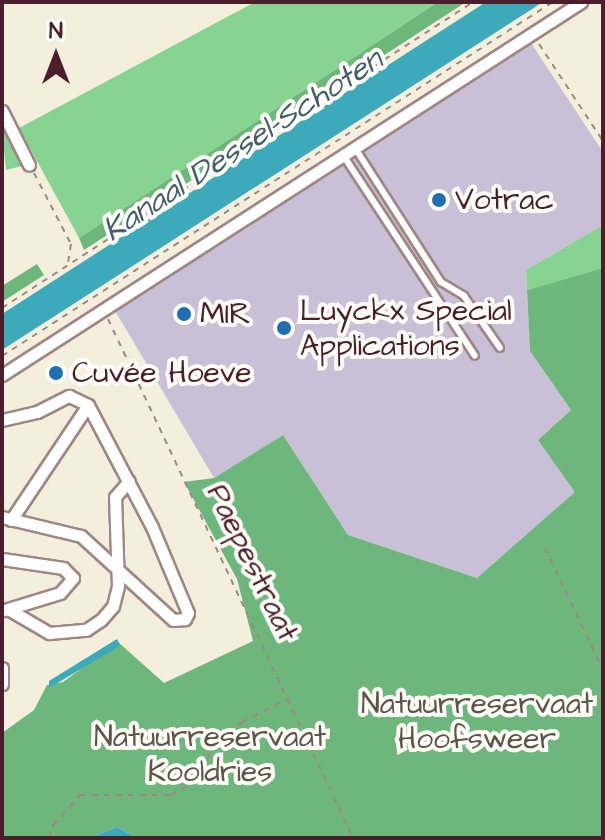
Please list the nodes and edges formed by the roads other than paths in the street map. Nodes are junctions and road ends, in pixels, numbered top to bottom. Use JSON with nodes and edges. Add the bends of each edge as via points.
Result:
{"nodes":[{"id":1,"x":581,"y":2,"type":"edge"},
{"id":2,"x":2,"y":111,"type":"edge"},
{"id":3,"x":355,"y":148,"type":"junction"},
{"id":4,"x":343,"y":155,"type":"junction"},
{"id":5,"x":29,"y":165,"type":"road end"},
{"id":6,"x":500,"y":348,"type":"dead end"},
{"id":7,"x":475,"y":356,"type":"dead end"},
{"id":8,"x":2,"y":375,"type":"edge"},
{"id":9,"x":88,"y":405,"type":"junction"},
{"id":10,"x":2,"y":420,"type":"edge"},
{"id":11,"x":129,"y":481,"type":"junction"},
{"id":12,"x":7,"y":519,"type":"edge"},
{"id":13,"x":2,"y":559,"type":"edge"},
{"id":14,"x":115,"y":571,"type":"junction"},
{"id":15,"x":5,"y":609,"type":"edge"},
{"id":16,"x":2,"y":668,"type":"edge"},
{"id":17,"x":2,"y":684,"type":"edge"}],
"edges":[{"from":1,"to":3,"type":"street"},
{"from":2,"to":5,"type":"street"},
{"from":3,"to":4,"type":"street"},
{"from":3,"to":6,"type":"lane","via":[[441,282],[464,296]]},
{"from":4,"to":7,"type":"lane"},
{"from":4,"to":8,"type":"street"},
{"from":9,"to":10,"type":"street","via":[[69,396],[37,412]]},
{"from":9,"to":11,"type":"street"},
{"from":9,"to":12,"type":"street"},
{"from":11,"to":14,"type":"street","via":[[115,497]]},
{"from":11,"to":14,"type":"street","via":[[188,604],[185,619],[173,620]]},
{"from":12,"to":14,"type":"street","via":[[81,536]]},
{"from":13,"to":15,"type":"street","via":[[63,568],[73,578],[60,593]]},
{"from":14,"to":15,"type":"street","via":[[113,606],[86,630],[49,633]]},
{"from":16,"to":17,"type":"street"}]}
